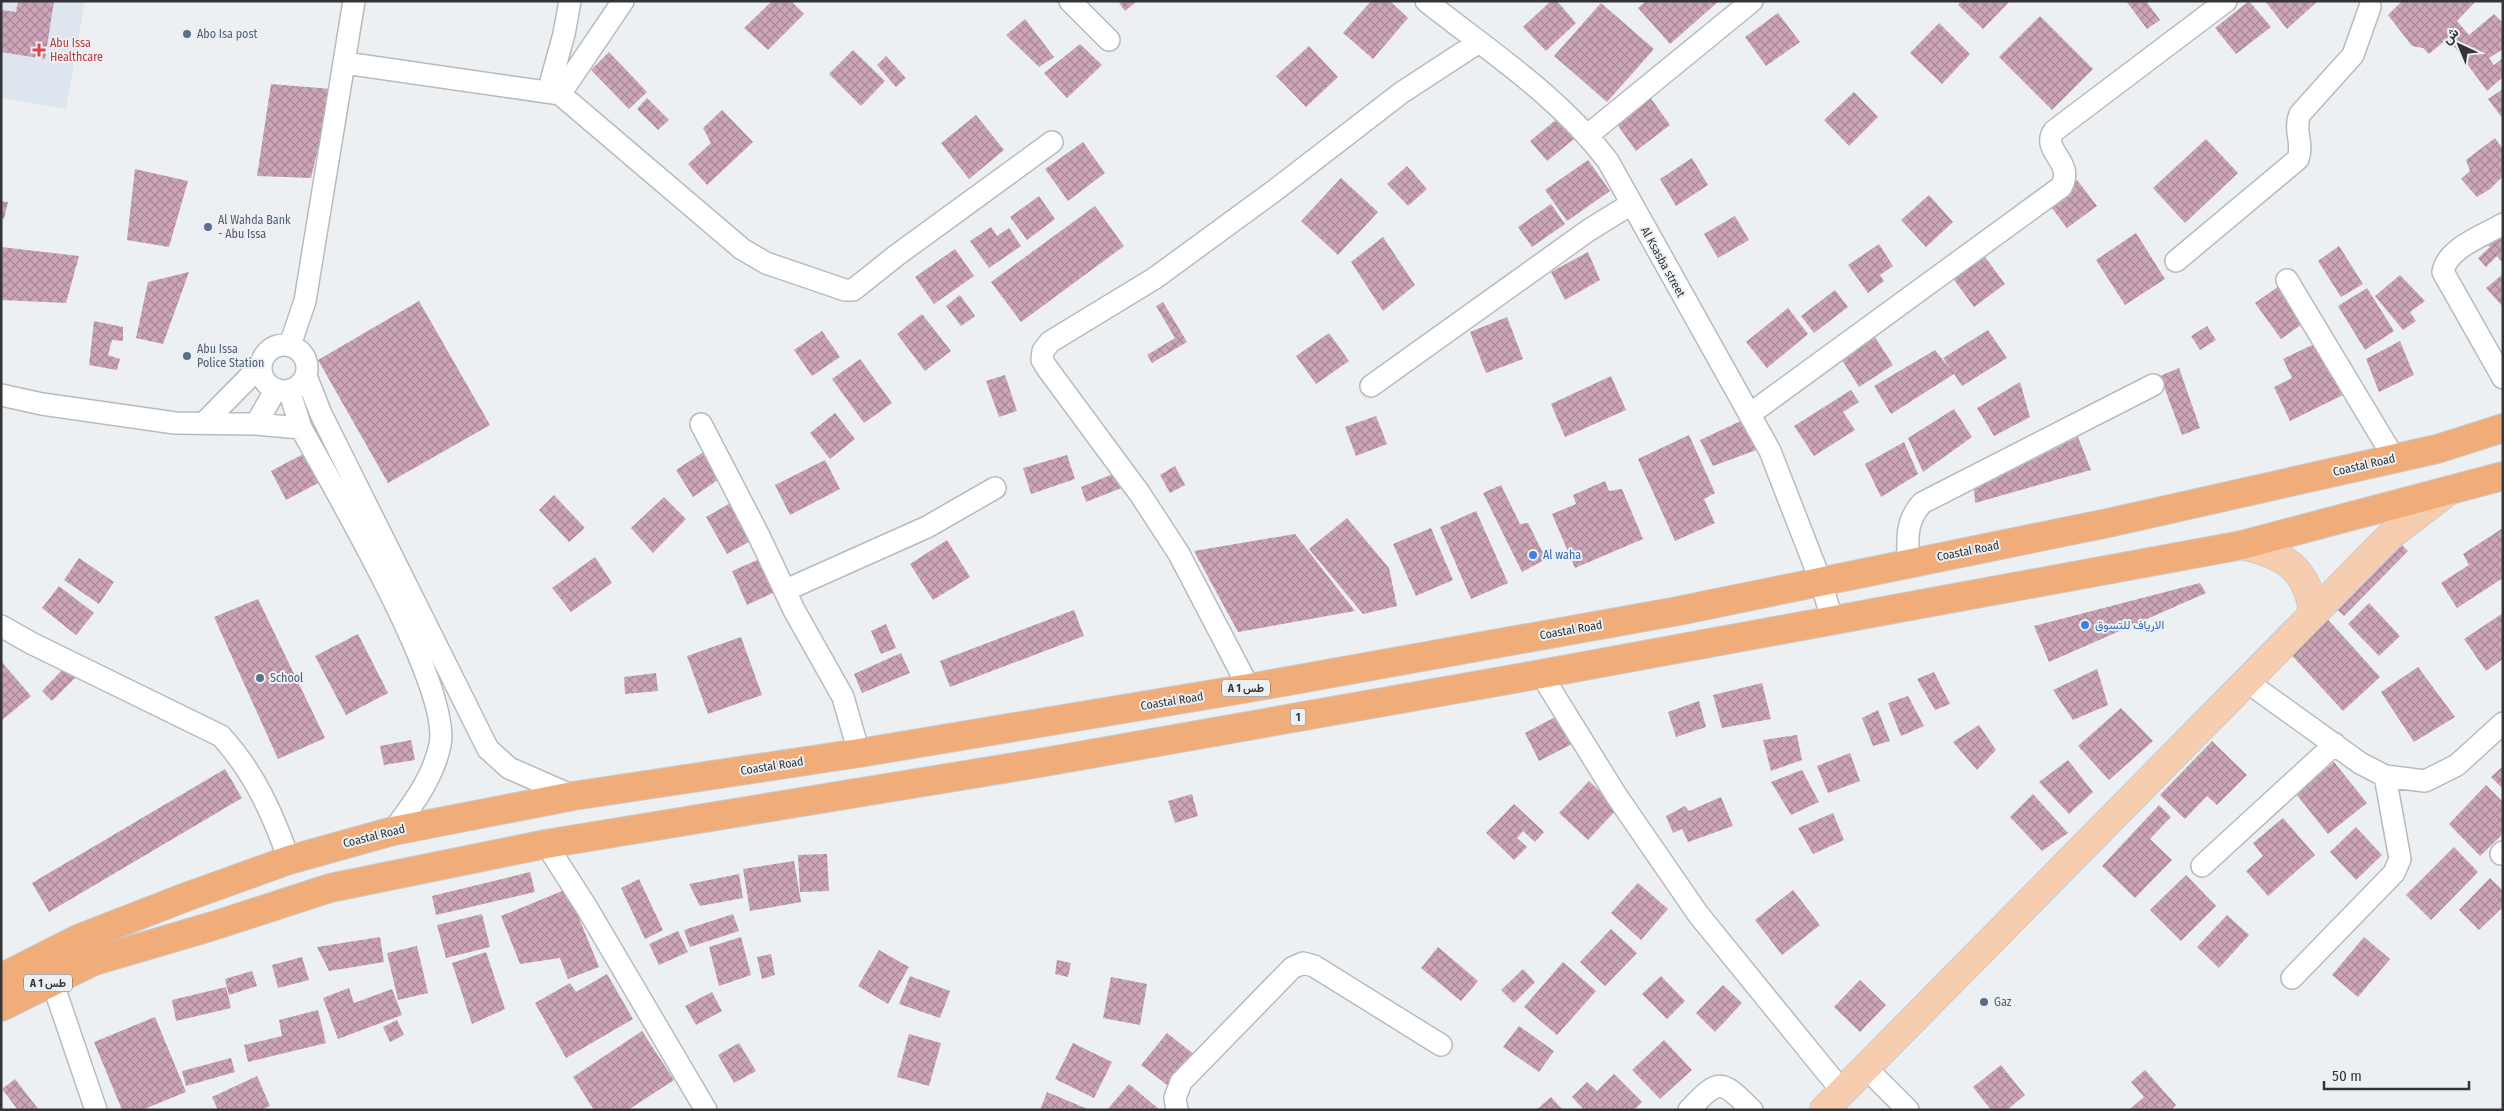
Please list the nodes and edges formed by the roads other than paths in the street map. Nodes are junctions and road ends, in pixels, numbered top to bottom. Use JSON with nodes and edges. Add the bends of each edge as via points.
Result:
{"nodes":[{"id":1,"x":354,"y":1,"type":"edge"},
{"id":2,"x":570,"y":1,"type":"edge"},
{"id":3,"x":623,"y":1,"type":"edge"},
{"id":4,"x":1070,"y":1,"type":"edge"},
{"id":5,"x":1426,"y":1,"type":"edge"},
{"id":6,"x":1752,"y":1,"type":"edge"},
{"id":7,"x":2226,"y":1,"type":"edge"},
{"id":8,"x":2368,"y":3,"type":"edge"},
{"id":9,"x":1108,"y":40,"type":"dead end"},
{"id":10,"x":1480,"y":42,"type":"junction"},
{"id":11,"x":345,"y":62,"type":"junction"},
{"id":12,"x":554,"y":93,"type":"junction"},
{"id":13,"x":1588,"y":135,"type":"junction"},
{"id":14,"x":1052,"y":142,"type":"dead end"},
{"id":15,"x":1631,"y":204,"type":"junction"},
{"id":16,"x":2503,"y":224,"type":"edge"},
{"id":17,"x":2176,"y":261,"type":"dead end"},
{"id":18,"x":2287,"y":280,"type":"dead end"},
{"id":19,"x":290,"y":346,"type":"junction"},
{"id":20,"x":261,"y":365,"type":"junction"},
{"id":21,"x":306,"y":376,"type":"junction"},
{"id":22,"x":2503,"y":378,"type":"edge"},
{"id":23,"x":2153,"y":385,"type":"dead end"},
{"id":24,"x":1371,"y":386,"type":"dead end"},
{"id":25,"x":283,"y":389,"type":"junction"},
{"id":26,"x":1,"y":395,"type":"edge"},
{"id":27,"x":1750,"y":414,"type":"junction"},
{"id":28,"x":204,"y":423,"type":"junction"},
{"id":29,"x":256,"y":424,"type":"junction"},
{"id":30,"x":701,"y":424,"type":"dead end"},
{"id":31,"x":301,"y":428,"type":"junction"},
{"id":32,"x":2503,"y":428,"type":"edge"},
{"id":33,"x":2394,"y":458,"type":"junction"},
{"id":34,"x":2503,"y":476,"type":"edge"},
{"id":35,"x":994,"y":488,"type":"dead end"},
{"id":36,"x":2447,"y":492,"type":"junction"},
{"id":37,"x":2242,"y":545,"type":"junction"},
{"id":38,"x":1908,"y":563,"type":"junction"},
{"id":39,"x":1822,"y":582,"type":"junction"},
{"id":40,"x":786,"y":590,"type":"junction"},
{"id":41,"x":2313,"y":613,"type":"junction"},
{"id":42,"x":1832,"y":619,"type":"junction"},
{"id":43,"x":1,"y":626,"type":"edge"},
{"id":44,"x":1541,"y":674,"type":"junction"},
{"id":45,"x":2246,"y":681,"type":"junction"},
{"id":46,"x":1249,"y":688,"type":"junction"},
{"id":47,"x":2503,"y":723,"type":"edge"},
{"id":48,"x":2335,"y":744,"type":"junction"},
{"id":49,"x":858,"y":753,"type":"junction"},
{"id":50,"x":2385,"y":776,"type":"junction"},
{"id":51,"x":572,"y":796,"type":"junction"},
{"id":52,"x":393,"y":830,"type":"junction"},
{"id":53,"x":546,"y":844,"type":"junction"},
{"id":54,"x":289,"y":860,"type":"junction"},
{"id":55,"x":2202,"y":866,"type":"dead end"},
{"id":56,"x":94,"y":961,"type":"joint"},
{"id":57,"x":1,"y":978,"type":"edge"},
{"id":58,"x":2292,"y":978,"type":"dead end"},
{"id":59,"x":52,"y":981,"type":"junction"},
{"id":60,"x":1,"y":1007,"type":"edge"},
{"id":61,"x":1441,"y":1046,"type":"dead end"},
{"id":62,"x":1866,"y":1068,"type":"junction"},
{"id":63,"x":1833,"y":1100,"type":"edge"},
{"id":64,"x":96,"y":1110,"type":"edge"},
{"id":65,"x":706,"y":1110,"type":"edge"},
{"id":66,"x":1177,"y":1110,"type":"edge"},
{"id":67,"x":1689,"y":1110,"type":"edge"},
{"id":68,"x":1752,"y":1110,"type":"edge"},
{"id":69,"x":1908,"y":1110,"type":"edge"}],
"edges":[{"from":1,"to":11,"type":"street"},
{"from":2,"to":12,"type":"street"},
{"from":3,"to":12,"type":"street"},
{"from":4,"to":9,"type":"street"},
{"from":5,"to":10,"type":"street","name":"Al Ksasba street"},
{"from":6,"to":13,"type":"street"},
{"from":7,"to":27,"type":"street","via":[[2054,131],[2050,144],[2066,174],[2061,187]]},
{"from":8,"to":17,"type":"street","via":[[2353,55],[2300,114],[2296,124],[2301,150],[2298,159]]},
{"from":10,"to":13,"type":"street","name":"Al Ksasba street"},
{"from":10,"to":46,"type":"street","via":[[1401,93],[1156,278],[1050,342],[1044,351],[1042,360],[1047,368],[1140,494],[1179,554]]},
{"from":11,"to":12,"type":"street"},
{"from":11,"to":19,"type":"street","via":[[305,301]]},
{"from":12,"to":14,"type":"street","via":[[742,248],[766,264],[845,290],[860,286],[897,255]]},
{"from":13,"to":15,"type":"street","name":"Al Ksasba street","via":[[1608,161]]},
{"from":15,"to":24,"type":"street","via":[[1589,230]]},
{"from":15,"to":27,"type":"street","name":"Al Ksasba street"},
{"from":16,"to":22,"type":"street","via":[[2451,255],[2443,272]]},
{"from":18,"to":33,"type":"street"},
{"from":19,"to":20,"type":"street","via":[[280,345],[272,349],[264,356]]},
{"from":19,"to":21,"type":"street","via":[[305,358]]},
{"from":20,"to":25,"type":"street","via":[[265,380]]},
{"from":20,"to":28,"type":"street"},
{"from":21,"to":25,"type":"street","via":[[296,387]]},
{"from":21,"to":51,"type":"street","via":[[321,414],[488,749],[510,768]]},
{"from":23,"to":38,"type":"street","via":[[1922,503],[1912,514]]},
{"from":25,"to":29,"type":"street"},
{"from":25,"to":31,"type":"street"},
{"from":26,"to":28,"type":"street","via":[[175,423]]},
{"from":27,"to":39,"type":"street","name":"Al Ksasba street","via":[[1770,451]]},
{"from":28,"to":29,"type":"street"},
{"from":29,"to":31,"type":"street"},
{"from":30,"to":40,"type":"street"},
{"from":31,"to":52,"type":"street","via":[[415,647],[439,712],[440,744],[431,774]]},
{"from":32,"to":33,"type":"highway","name":"Coastal Road","number":"A 1 طس","via":[[2437,449]]},
{"from":33,"to":38,"type":"highway","name":"Coastal Road","number":"A 1 طس","via":[[2108,523]]},
{"from":34,"to":36,"type":"highway","number":"1"},
{"from":35,"to":40,"type":"street","via":[[927,527]]},
{"from":36,"to":37,"type":"highway","number":"1"},
{"from":36,"to":41,"type":"main road","via":[[2392,534]]},
{"from":37,"to":41,"type":"main road","via":[[2268,551],[2291,566],[2307,587]]},
{"from":37,"to":42,"type":"highway","number":"1"},
{"from":38,"to":39,"type":"highway","name":"Coastal Road","number":"A 1 طس"},
{"from":39,"to":42,"type":"street","name":"Al Ksasba street"},
{"from":39,"to":46,"type":"highway","name":"Coastal Road","number":"A 1 طس"},
{"from":40,"to":49,"type":"street","via":[[843,697]]},
{"from":41,"to":45,"type":"main road"},
{"from":42,"to":44,"type":"highway","number":"1"},
{"from":43,"to":54,"type":"street","via":[[221,736],[254,778],[276,822]]},
{"from":44,"to":53,"type":"highway","number":"1","via":[[1046,762]]},
{"from":44,"to":63,"type":"street","via":[[1621,803]]},
{"from":45,"to":48,"type":"street"},
{"from":45,"to":62,"type":"main road"},
{"from":46,"to":49,"type":"highway","name":"Coastal Road","number":"A 1 طس"},
{"from":47,"to":50,"type":"street","via":[[2457,765],[2425,781]]},
{"from":48,"to":50,"type":"street","via":[[2360,763]]},
{"from":48,"to":55,"type":"street"},
{"from":49,"to":51,"type":"highway","name":"Coastal Road","number":"A 1 طس"},
{"from":50,"to":58,"type":"street","via":[[2400,858],[2394,873]]},
{"from":51,"to":52,"type":"highway","name":"Coastal Road","number":"A 1 طس"},
{"from":52,"to":54,"type":"highway","name":"Coastal Road","number":"A 1 طس"},
{"from":53,"to":56,"type":"highway","number":"1","via":[[330,888]]},
{"from":53,"to":65,"type":"street"},
{"from":54,"to":57,"type":"highway","name":"Coastal Road","number":"A 1 طس","via":[[78,939]]},
{"from":56,"to":59,"type":"highway","number":"A 1 طس"},
{"from":59,"to":60,"type":"highway","number":"A 1 طس"},
{"from":59,"to":64,"type":"street"},
{"from":61,"to":66,"type":"street","via":[[1314,966],[1303,963],[1292,968],[1181,1082],[1174,1098]]},
{"from":62,"to":63,"type":"main road"},
{"from":62,"to":69,"type":"street"},
{"from":67,"to":68,"type":"street","via":[[1712,1088],[1720,1086],[1728,1087]]}]}
